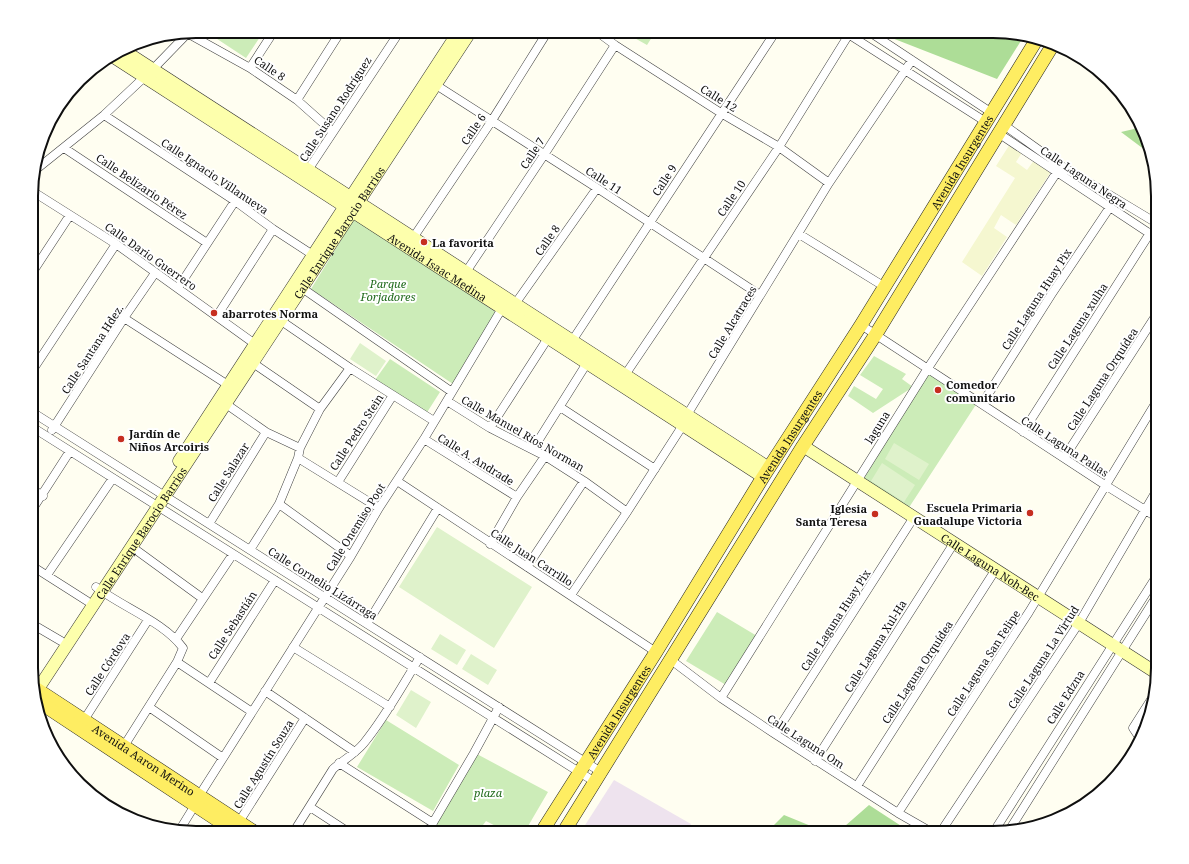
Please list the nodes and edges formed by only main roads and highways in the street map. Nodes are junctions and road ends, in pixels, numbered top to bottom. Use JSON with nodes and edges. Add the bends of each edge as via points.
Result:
{"nodes":[{"id":1,"x":1034,"y":43,"type":"edge"},
{"id":2,"x":1037,"y":44,"type":"edge"},
{"id":3,"x":1050,"y":49,"type":"edge"},
{"id":4,"x":1047,"y":54,"type":"junction"},
{"id":5,"x":718,"y":550,"type":"junction"},
{"id":6,"x":733,"y":559,"type":"junction"},
{"id":7,"x":40,"y":695,"type":"edge"},
{"id":8,"x":40,"y":695,"type":"edge"},
{"id":9,"x":198,"y":800,"type":"junction"},
{"id":10,"x":237,"y":826,"type":"edge"},
{"id":11,"x":545,"y":826,"type":"edge"},
{"id":12,"x":567,"y":826,"type":"edge"}],
"edges":[{"from":1,"to":5,"type":"main road","name":"Avenida Insurgentes"},
{"from":2,"to":4,"type":"main road"},
{"from":3,"to":4,"type":"main road","name":"Avenida Insurgentes"},
{"from":4,"to":6,"type":"main road","name":"Avenida Insurgentes","via":[[876,334]]},
{"from":5,"to":6,"type":"main road"},
{"from":5,"to":11,"type":"main road","name":"Avenida Insurgentes"},
{"from":6,"to":12,"type":"main road","name":"Avenida Insurgentes"},
{"from":7,"to":9,"type":"main road","name":"Avenida Aaron Merino","via":[[124,746]]},
{"from":8,"to":9,"type":"main road","name":"Avenida Aaron Merino"},
{"from":9,"to":10,"type":"main road","name":"Avenida Aaron Merino"}]}
